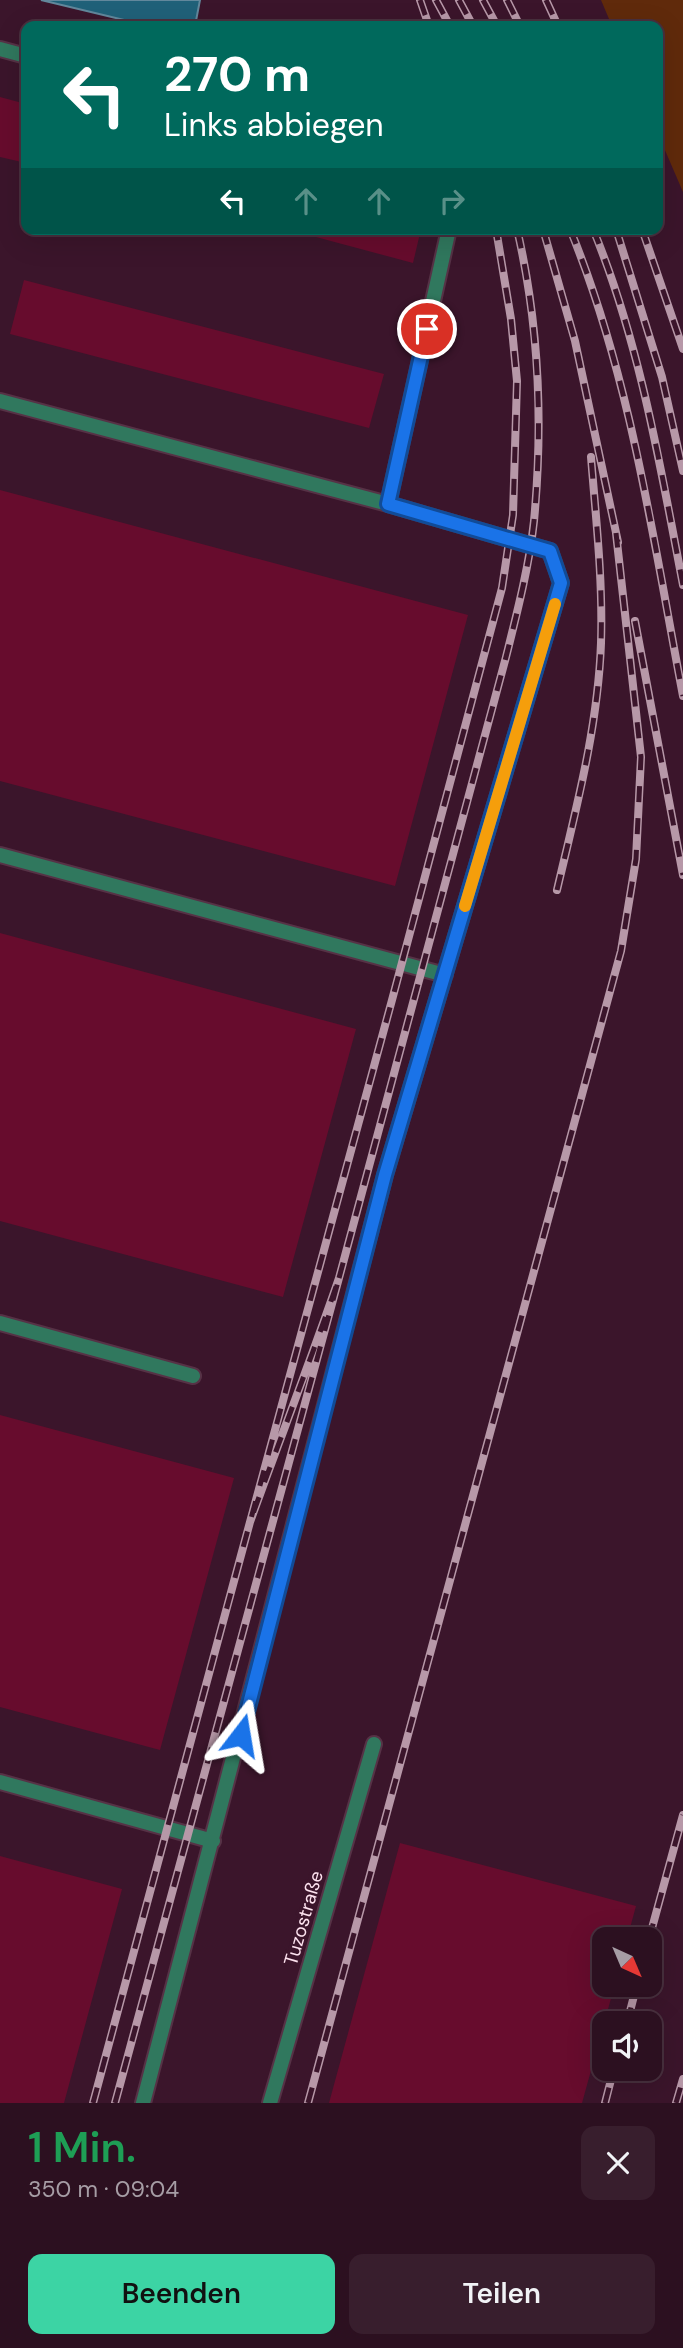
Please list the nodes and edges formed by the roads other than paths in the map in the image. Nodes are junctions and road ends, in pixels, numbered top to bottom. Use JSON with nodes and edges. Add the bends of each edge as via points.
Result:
{"nodes":[{"id":1,"x":0,"y":49,"type":"edge"},
{"id":2,"x":21,"y":55,"type":"edge"},
{"id":3,"x":448,"y":235,"type":"edge"},
{"id":4,"x":0,"y":401,"type":"edge"},
{"id":5,"x":388,"y":504,"type":"junction"},
{"id":6,"x":0,"y":855,"type":"edge"},
{"id":7,"x":445,"y":975,"type":"junction"},
{"id":8,"x":0,"y":1324,"type":"edge"},
{"id":9,"x":193,"y":1376,"type":"dead end"},
{"id":10,"x":374,"y":1744,"type":"dead end"},
{"id":11,"x":0,"y":1782,"type":"edge"},
{"id":12,"x":213,"y":1841,"type":"junction"},
{"id":13,"x":143,"y":2103,"type":"edge"},
{"id":14,"x":270,"y":2103,"type":"edge"}],
"edges":[{"from":1,"to":2,"type":"lane"},
{"from":3,"to":5,"type":"lane"},
{"from":4,"to":5,"type":"lane"},
{"from":5,"to":7,"type":"lane","via":[[550,551],[561,583]]},
{"from":6,"to":7,"type":"lane"},
{"from":7,"to":12,"type":"lane","via":[[385,1175]]},
{"from":8,"to":9,"type":"lane"},
{"from":10,"to":14,"type":"lane","name":"Tuzostraße"},
{"from":11,"to":12,"type":"lane"},
{"from":12,"to":13,"type":"lane"}]}
